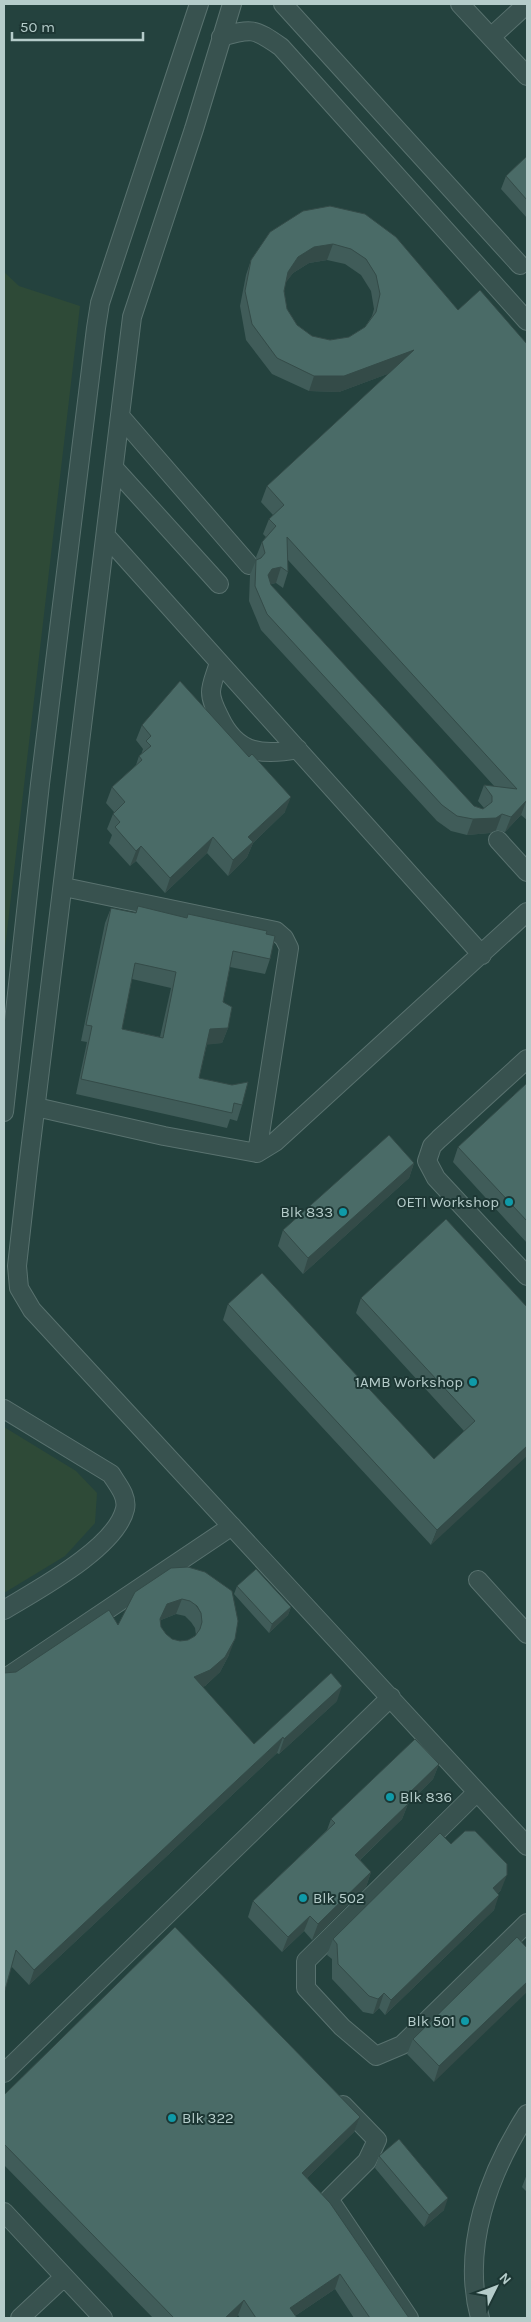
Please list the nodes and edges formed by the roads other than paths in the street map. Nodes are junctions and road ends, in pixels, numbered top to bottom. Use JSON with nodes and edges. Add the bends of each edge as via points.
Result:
{"nodes":[{"id":1,"x":199,"y":4,"type":"edge"},
{"id":2,"x":232,"y":4,"type":"edge"},
{"id":3,"x":283,"y":4,"type":"edge"},
{"id":4,"x":460,"y":4,"type":"edge"},
{"id":5,"x":527,"y":4,"type":"edge"},
{"id":6,"x":222,"y":37,"type":"junction"},
{"id":7,"x":491,"y":37,"type":"junction"},
{"id":8,"x":527,"y":76,"type":"edge"},
{"id":9,"x":520,"y":265,"type":"dead end"},
{"id":10,"x":527,"y":321,"type":"edge"},
{"id":11,"x":120,"y":416,"type":"junction"},
{"id":12,"x":114,"y":468,"type":"junction"},
{"id":13,"x":106,"y":536,"type":"junction"},
{"id":14,"x":249,"y":564,"type":"dead end"},
{"id":15,"x":219,"y":584,"type":"dead end"},
{"id":16,"x":220,"y":662,"type":"junction"},
{"id":17,"x":298,"y":749,"type":"junction"},
{"id":18,"x":498,"y":840,"type":"dead end"},
{"id":19,"x":527,"y":872,"type":"edge"},
{"id":20,"x":64,"y":887,"type":"junction"},
{"id":21,"x":527,"y":912,"type":"edge"},
{"id":22,"x":482,"y":955,"type":"junction"},
{"id":23,"x":527,"y":1059,"type":"edge"},
{"id":24,"x":36,"y":1107,"type":"junction"},
{"id":25,"x":4,"y":1112,"type":"edge"},
{"id":26,"x":257,"y":1153,"type":"junction"},
{"id":27,"x":527,"y":1276,"type":"edge"},
{"id":28,"x":4,"y":1409,"type":"edge"},
{"id":29,"x":232,"y":1526,"type":"junction"},
{"id":30,"x":478,"y":1580,"type":"dead end"},
{"id":31,"x":4,"y":1610,"type":"edge"},
{"id":32,"x":527,"y":1634,"type":"edge"},
{"id":33,"x":4,"y":1679,"type":"edge"},
{"id":34,"x":390,"y":1697,"type":"junction"},
{"id":35,"x":477,"y":1792,"type":"junction"},
{"id":36,"x":527,"y":1846,"type":"edge"},
{"id":37,"x":163,"y":1919,"type":"junction"},
{"id":38,"x":527,"y":1923,"type":"edge"},
{"id":39,"x":177,"y":1934,"type":"edge"},
{"id":40,"x":4,"y":2073,"type":"edge"},
{"id":41,"x":328,"y":2090,"type":"edge"},
{"id":42,"x":527,"y":2114,"type":"edge"},
{"id":43,"x":4,"y":2212,"type":"edge"},
{"id":44,"x":64,"y":2277,"type":"junction"},
{"id":45,"x":20,"y":2318,"type":"edge"},
{"id":46,"x":103,"y":2318,"type":"edge"},
{"id":47,"x":409,"y":2318,"type":"edge"},
{"id":48,"x":480,"y":2318,"type":"edge"}],
"edges":[{"from":1,"to":25,"type":"lane","via":[[100,303],[40,784]]},
{"from":2,"to":6,"type":"lane"},
{"from":3,"to":9,"type":"lane"},
{"from":4,"to":7,"type":"lane"},
{"from":5,"to":7,"type":"lane"},
{"from":6,"to":10,"type":"lane","via":[[247,29],[263,34],[281,47]]},
{"from":6,"to":11,"type":"lane","via":[[132,317]]},
{"from":7,"to":8,"type":"lane"},
{"from":11,"to":12,"type":"lane"},
{"from":11,"to":14,"type":"lane"},
{"from":12,"to":13,"type":"lane"},
{"from":12,"to":15,"type":"lane"},
{"from":13,"to":16,"type":"lane"},
{"from":13,"to":20,"type":"lane"},
{"from":16,"to":17,"type":"lane"},
{"from":16,"to":17,"type":"lane","via":[[211,692],[213,704],[229,734],[250,750],[263,753]]},
{"from":17,"to":22,"type":"lane"},
{"from":18,"to":19,"type":"lane"},
{"from":20,"to":24,"type":"lane"},
{"from":20,"to":26,"type":"lane","via":[[276,931],[284,938],[289,948]]},
{"from":21,"to":22,"type":"lane"},
{"from":22,"to":26,"type":"lane","via":[[275,1142]]},
{"from":23,"to":27,"type":"lane","via":[[432,1146],[427,1161],[436,1178]]},
{"from":24,"to":26,"type":"lane"},
{"from":24,"to":29,"type":"lane","via":[[17,1266],[19,1288],[32,1310]]},
{"from":28,"to":31,"type":"lane","via":[[111,1474],[123,1491],[126,1508],[115,1528],[81,1563]]},
{"from":29,"to":33,"type":"lane"},
{"from":29,"to":34,"type":"lane"},
{"from":30,"to":32,"type":"lane"},
{"from":34,"to":35,"type":"lane"},
{"from":34,"to":37,"type":"lane"},
{"from":35,"to":36,"type":"lane"},
{"from":35,"to":38,"type":"lane","via":[[306,1961],[306,1988],[342,2027],[376,2056],[402,2045]]},
{"from":37,"to":39,"type":"lane"},
{"from":37,"to":40,"type":"lane"},
{"from":41,"to":47,"type":"lane","via":[[377,2140],[367,2161],[329,2199]]},
{"from":42,"to":48,"type":"lane","via":[[491,2180],[476,2237],[474,2294]]},
{"from":43,"to":44,"type":"lane"},
{"from":44,"to":45,"type":"lane"},
{"from":44,"to":46,"type":"lane"}]}
